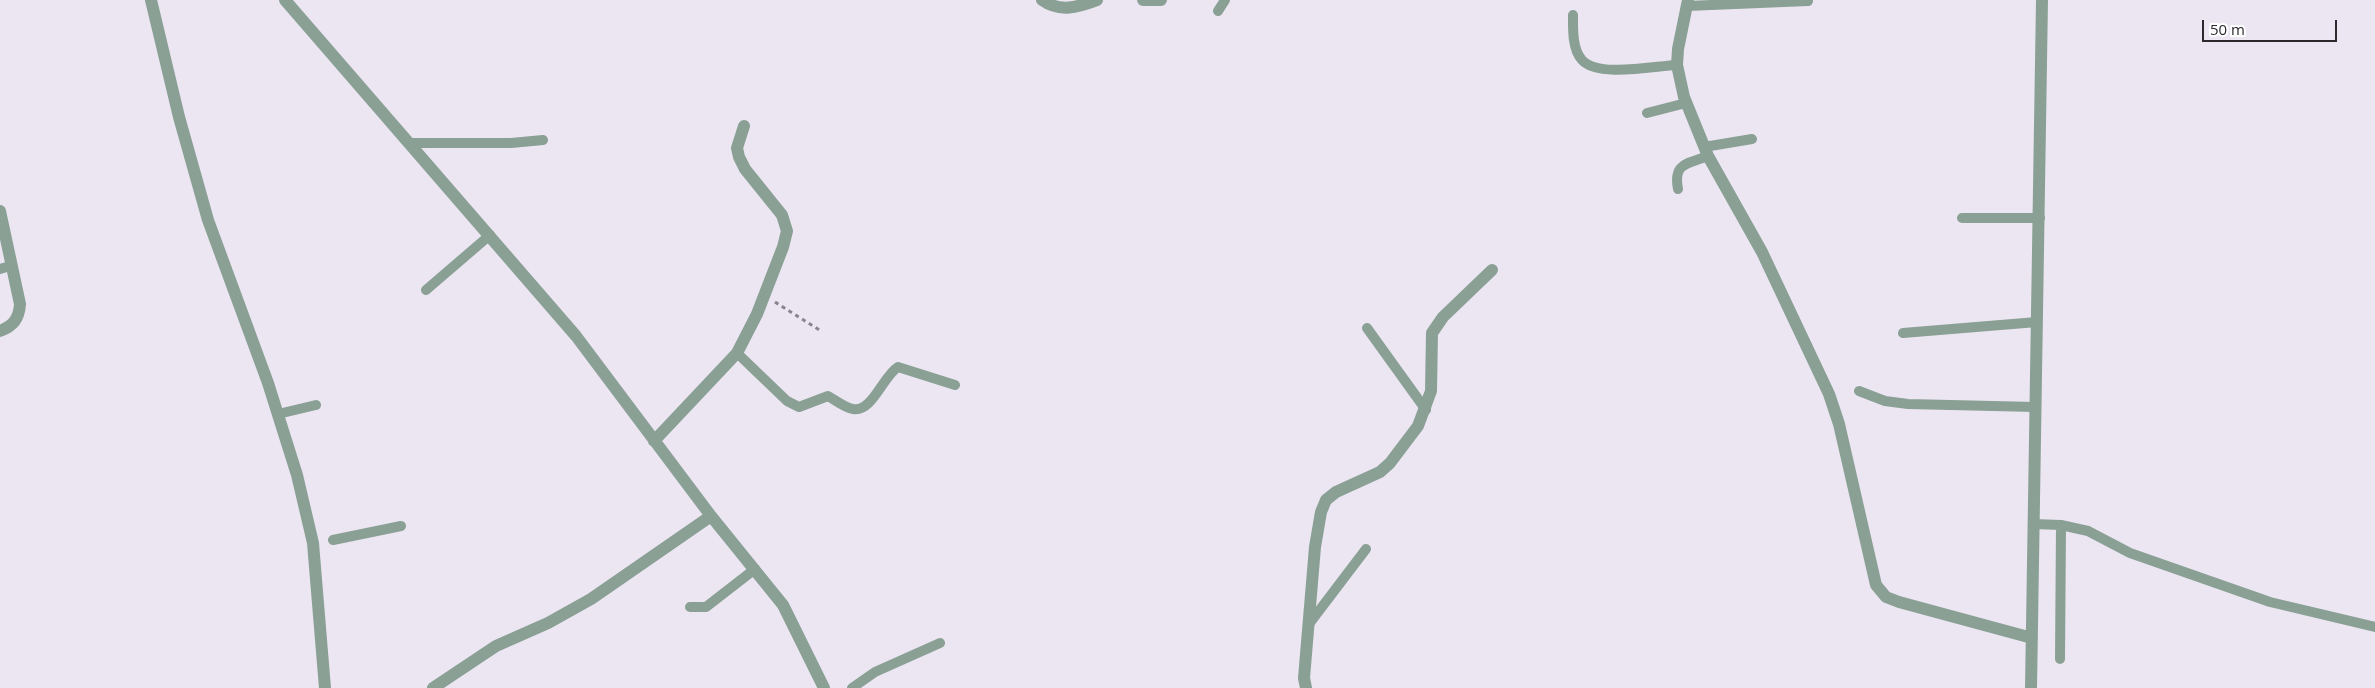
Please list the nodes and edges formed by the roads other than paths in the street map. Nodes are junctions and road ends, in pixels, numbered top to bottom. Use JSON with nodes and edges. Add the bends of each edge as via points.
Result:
{"nodes":[{"id":1,"x":151,"y":0,"type":"edge"},
{"id":2,"x":285,"y":0,"type":"edge"},
{"id":3,"x":1042,"y":0,"type":"edge"},
{"id":4,"x":1096,"y":0,"type":"edge"},
{"id":5,"x":1143,"y":0,"type":"edge"},
{"id":6,"x":1161,"y":0,"type":"edge"},
{"id":7,"x":1225,"y":0,"type":"edge"},
{"id":8,"x":1808,"y":0,"type":"edge"},
{"id":9,"x":2042,"y":0,"type":"edge"},
{"id":10,"x":1688,"y":3,"type":"edge"},
{"id":11,"x":1218,"y":11,"type":"dead end"},
{"id":12,"x":1573,"y":15,"type":"dead end"},
{"id":13,"x":1677,"y":65,"type":"junction"},
{"id":14,"x":1686,"y":103,"type":"junction"},
{"id":15,"x":1647,"y":113,"type":"dead end"},
{"id":16,"x":744,"y":126,"type":"dead end"},
{"id":17,"x":543,"y":140,"type":"dead end"},
{"id":18,"x":1752,"y":140,"type":"dead end"},
{"id":19,"x":410,"y":143,"type":"junction"},
{"id":20,"x":1706,"y":152,"type":"junction"},
{"id":21,"x":1678,"y":189,"type":"dead end"},
{"id":22,"x":0,"y":211,"type":"edge"},
{"id":23,"x":1962,"y":218,"type":"dead end"},
{"id":24,"x":2040,"y":218,"type":"junction"},
{"id":25,"x":490,"y":235,"type":"junction"},
{"id":26,"x":5,"y":268,"type":"edge"},
{"id":27,"x":1492,"y":270,"type":"dead end"},
{"id":28,"x":426,"y":290,"type":"dead end"},
{"id":29,"x":2037,"y":322,"type":"junction"},
{"id":30,"x":1367,"y":328,"type":"dead end"},
{"id":31,"x":0,"y":331,"type":"edge"},
{"id":32,"x":1903,"y":333,"type":"dead end"},
{"id":33,"x":737,"y":353,"type":"junction"},
{"id":34,"x":955,"y":385,"type":"dead end"},
{"id":35,"x":1859,"y":392,"type":"dead end"},
{"id":36,"x":316,"y":405,"type":"dead end"},
{"id":37,"x":2035,"y":407,"type":"junction"},
{"id":38,"x":1426,"y":410,"type":"junction"},
{"id":39,"x":278,"y":414,"type":"junction"},
{"id":40,"x":654,"y":441,"type":"junction"},
{"id":41,"x":711,"y":516,"type":"junction"},
{"id":42,"x":2034,"y":524,"type":"junction"},
{"id":43,"x":2061,"y":525,"type":"junction"},
{"id":44,"x":401,"y":526,"type":"dead end"},
{"id":45,"x":333,"y":540,"type":"dead end"},
{"id":46,"x":1366,"y":549,"type":"dead end"},
{"id":47,"x":755,"y":569,"type":"junction"},
{"id":48,"x":690,"y":608,"type":"dead end"},
{"id":49,"x":1309,"y":624,"type":"junction"},
{"id":50,"x":2375,"y":627,"type":"edge"},
{"id":51,"x":2032,"y":638,"type":"junction"},
{"id":52,"x":940,"y":643,"type":"dead end"},
{"id":53,"x":2060,"y":659,"type":"dead end"},
{"id":54,"x":325,"y":688,"type":"edge"},
{"id":55,"x":433,"y":688,"type":"edge"},
{"id":56,"x":824,"y":688,"type":"edge"},
{"id":57,"x":852,"y":688,"type":"edge"},
{"id":58,"x":1306,"y":688,"type":"edge"},
{"id":59,"x":2031,"y":688,"type":"edge"}],
"edges":[{"from":1,"to":39,"type":"street","via":[[208,220]]},
{"from":2,"to":19,"type":"street"},
{"from":3,"to":4,"type":"street","via":[[1058,8],[1071,8]]},
{"from":5,"to":6,"type":"street"},
{"from":7,"to":11,"type":"lane"},
{"from":8,"to":10,"type":"lane"},
{"from":9,"to":24,"type":"street"},
{"from":10,"to":13,"type":"street"},
{"from":12,"to":13,"type":"lane","via":[[1576,46],[1581,59],[1589,66],[1602,70]]},
{"from":13,"to":14,"type":"street"},
{"from":14,"to":15,"type":"lane"},
{"from":14,"to":20,"type":"street"},
{"from":16,"to":33,"type":"street","via":[[736,148],[739,157],[782,216],[786,231],[757,314]]},
{"from":17,"to":19,"type":"lane"},
{"from":18,"to":20,"type":"lane"},
{"from":19,"to":25,"type":"street"},
{"from":20,"to":21,"type":"lane","via":[[1679,169],[1676,175]]},
{"from":20,"to":51,"type":"street","via":[[1762,252],[1829,394],[1839,424],[1876,585],[1881,592],[1899,602]]},
{"from":22,"to":26,"type":"street"},
{"from":23,"to":24,"type":"lane"},
{"from":24,"to":29,"type":"street"},
{"from":25,"to":28,"type":"lane"},
{"from":25,"to":40,"type":"street","via":[[576,336]]},
{"from":26,"to":31,"type":"street","via":[[20,304],[20,315],[11,327]]},
{"from":27,"to":38,"type":"street","via":[[1443,316],[1432,333],[1431,391]]},
{"from":29,"to":32,"type":"lane"},
{"from":29,"to":37,"type":"street"},
{"from":30,"to":38,"type":"lane"},
{"from":33,"to":34,"type":"lane","via":[[787,402],[799,407],[828,396],[852,409],[862,408],[873,399],[889,372],[898,367]]},
{"from":33,"to":40,"type":"street"},
{"from":35,"to":37,"type":"lane","via":[[1908,404]]},
{"from":36,"to":39,"type":"lane"},
{"from":37,"to":42,"type":"street"},
{"from":38,"to":49,"type":"street","via":[[1418,426],[1380,472],[1326,500],[1318,528]]},
{"from":39,"to":54,"type":"street","via":[[316,543]]},
{"from":40,"to":41,"type":"street"},
{"from":41,"to":47,"type":"street"},
{"from":41,"to":55,"type":"street","via":[[591,599],[496,646]]},
{"from":42,"to":43,"type":"lane"},
{"from":42,"to":51,"type":"street"},
{"from":43,"to":50,"type":"lane","via":[[2088,531],[2130,553],[2270,602]]},
{"from":43,"to":53,"type":"lane"},
{"from":44,"to":45,"type":"lane"},
{"from":46,"to":49,"type":"lane"},
{"from":47,"to":48,"type":"lane","via":[[706,607]]},
{"from":47,"to":56,"type":"street","via":[[783,605]]},
{"from":49,"to":58,"type":"street"},
{"from":51,"to":59,"type":"street"},
{"from":52,"to":57,"type":"lane","via":[[875,672]]}]}
